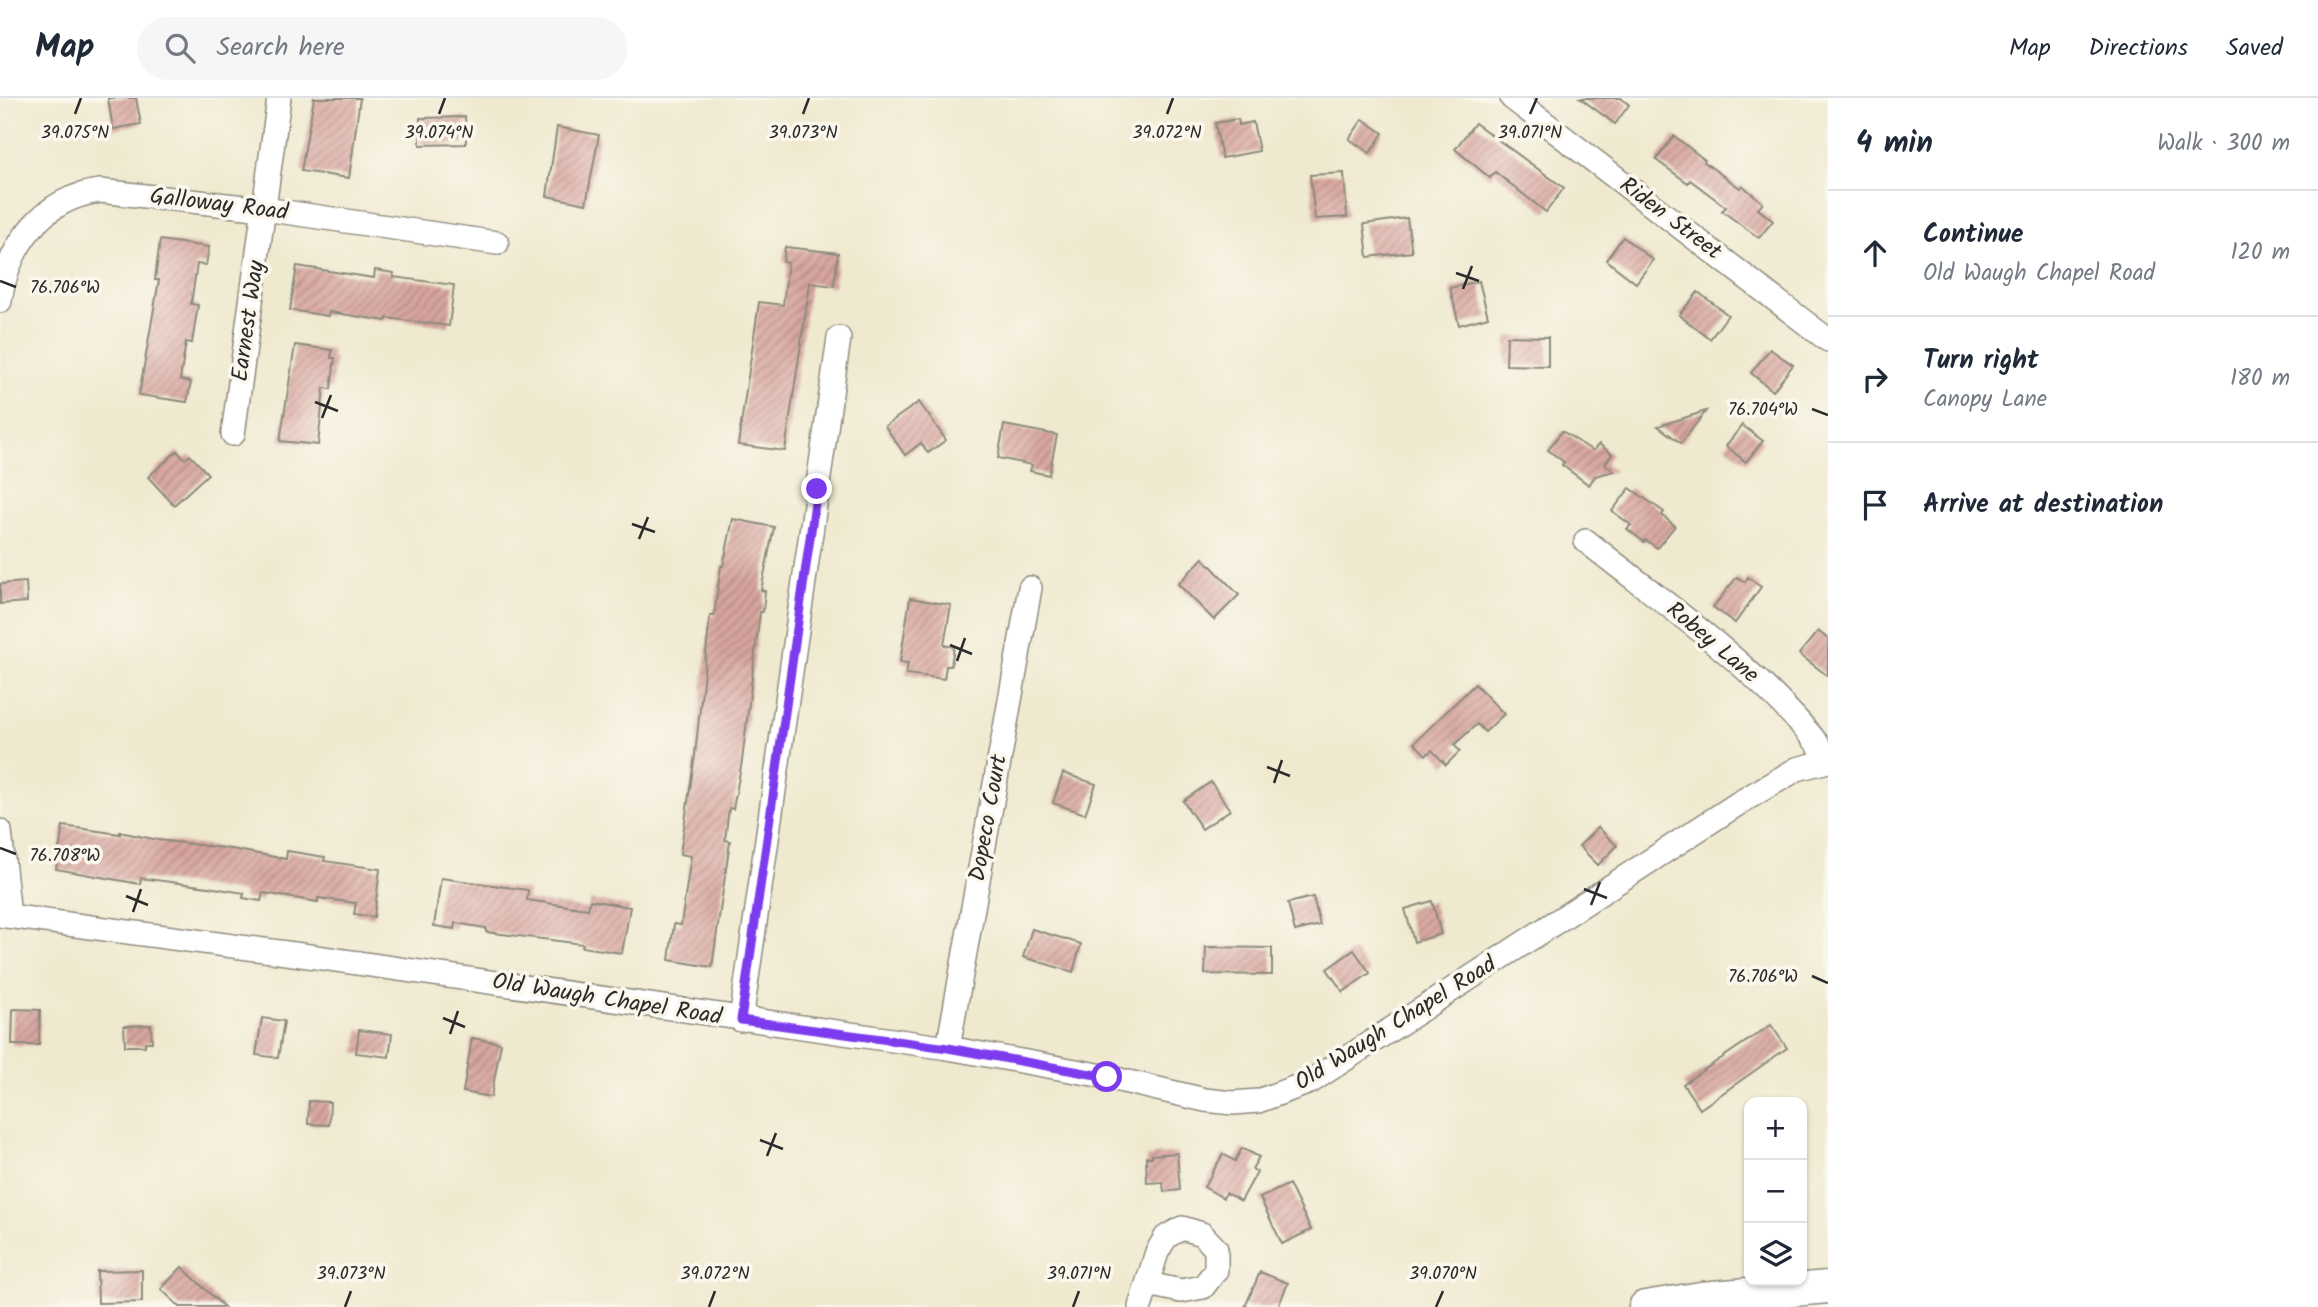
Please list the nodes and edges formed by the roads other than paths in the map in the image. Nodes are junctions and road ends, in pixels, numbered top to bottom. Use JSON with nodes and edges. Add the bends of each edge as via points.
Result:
{"nodes":[{"id":1,"x":279,"y":98,"type":"edge"},
{"id":2,"x":1512,"y":98,"type":"edge"},
{"id":3,"x":264,"y":209,"type":"junction"},
{"id":4,"x":497,"y":243,"type":"dead end"},
{"id":5,"x":0,"y":301,"type":"edge"},
{"id":6,"x":839,"y":338,"type":"dead end"},
{"id":7,"x":1828,"y":340,"type":"edge"},
{"id":8,"x":233,"y":434,"type":"dead end"},
{"id":9,"x":1586,"y":541,"type":"dead end"},
{"id":10,"x":1030,"y":588,"type":"dead end"},
{"id":11,"x":1828,"y":759,"type":"edge"},
{"id":12,"x":0,"y":831,"type":"edge"},
{"id":13,"x":5,"y":916,"type":"edge"},
{"id":14,"x":741,"y":1020,"type":"junction"},
{"id":15,"x":948,"y":1048,"type":"junction"},
{"id":16,"x":1149,"y":1284,"type":"dead end"},
{"id":17,"x":1828,"y":1287,"type":"edge"},
{"id":18,"x":1701,"y":1303,"type":"edge"},
{"id":19,"x":1140,"y":1307,"type":"edge"},
{"id":20,"x":1645,"y":1307,"type":"edge"}],
"edges":[{"from":1,"to":3,"type":"street","name":"Earnest Way"},
{"from":2,"to":7,"type":"street","name":"Riden Street"},
{"from":3,"to":4,"type":"street","name":"Galloway Road"},
{"from":3,"to":5,"type":"street","name":"Galloway Road","via":[[100,191],[79,194],[44,214],[29,230],[15,250]]},
{"from":3,"to":8,"type":"street","name":"Earnest Way"},
{"from":6,"to":14,"type":"street"},
{"from":9,"to":11,"type":"street","name":"Robey Lane","via":[[1740,662],[1804,725]]},
{"from":10,"to":15,"type":"street","name":"Dopeco Court"},
{"from":11,"to":15,"type":"street","name":"Old Waugh Chapel Road","via":[[1797,769],[1739,803],[1310,1082],[1280,1094],[1233,1103],[1205,1100]]},
{"from":12,"to":13,"type":"street"},
{"from":13,"to":14,"type":"street","name":"Old Waugh Chapel Road"},
{"from":14,"to":15,"type":"street","name":"Old Waugh Chapel Road"},
{"from":16,"to":19,"type":"street"},
{"from":17,"to":18,"type":"main road"},
{"from":18,"to":20,"type":"main road"}]}
